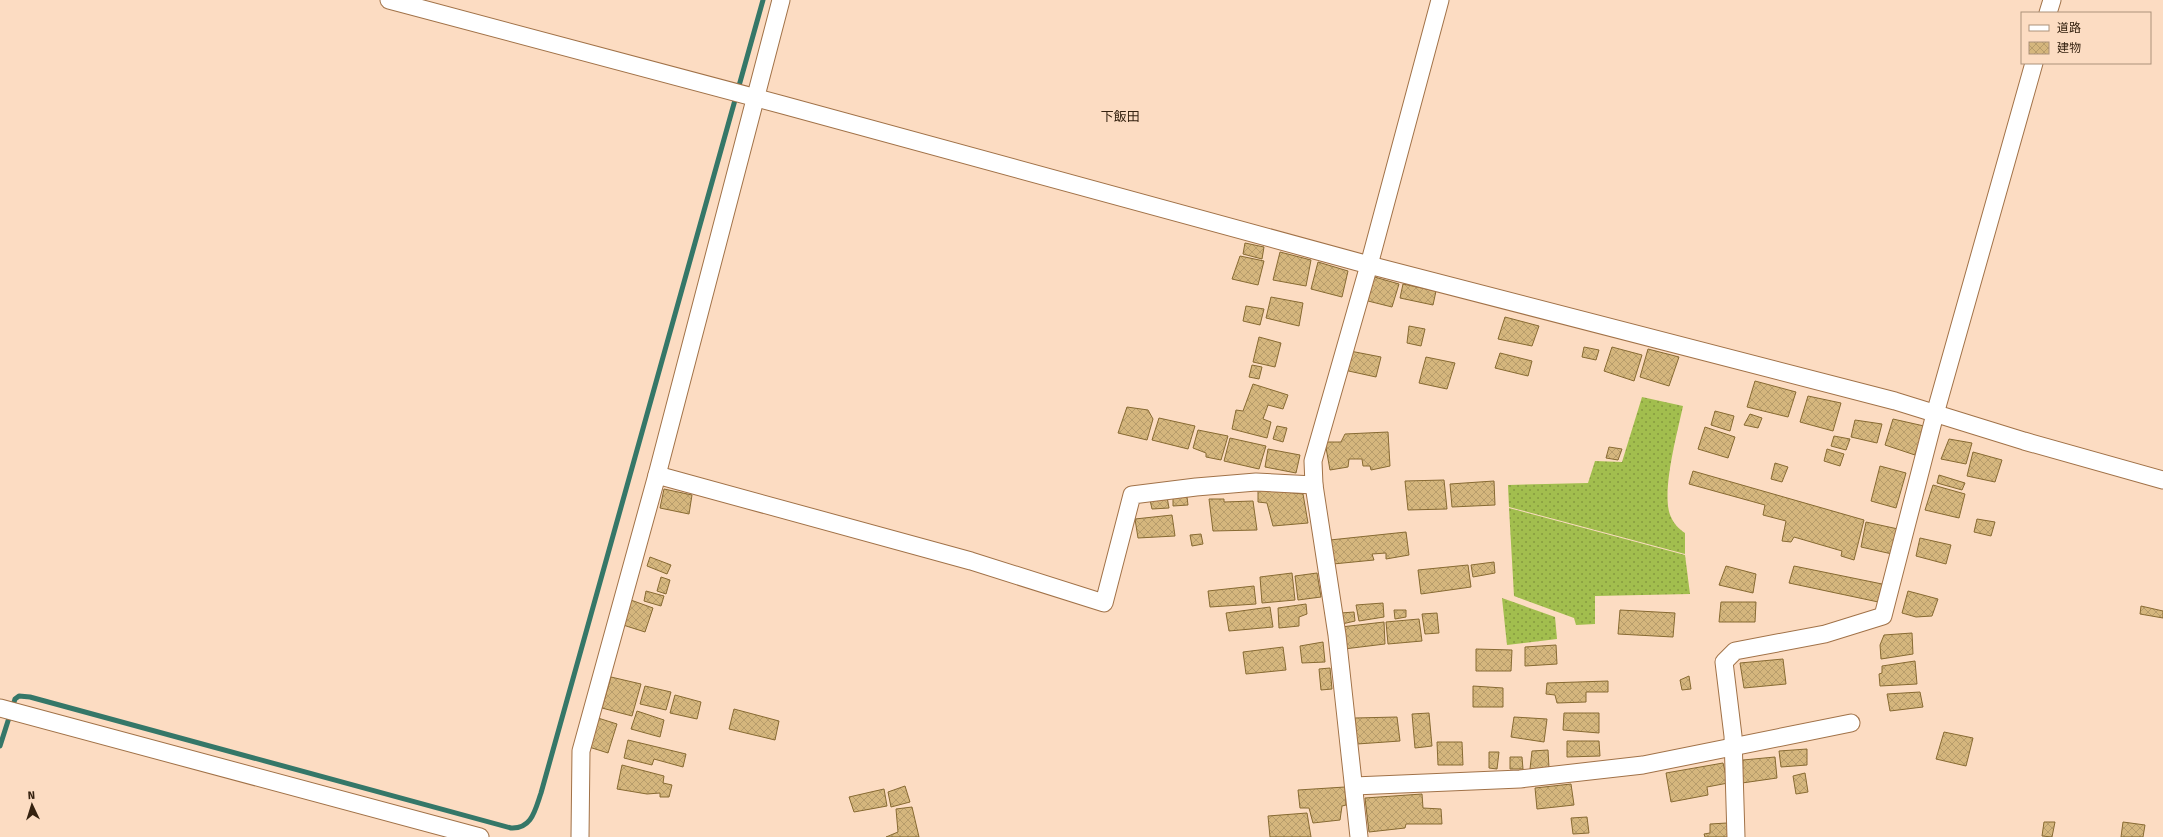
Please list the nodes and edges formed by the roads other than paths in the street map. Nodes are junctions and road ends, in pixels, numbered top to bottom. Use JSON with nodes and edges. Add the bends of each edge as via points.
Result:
{"nodes":[{"id":1,"x":389,"y":0,"type":"edge"},
{"id":2,"x":781,"y":0,"type":"edge"},
{"id":3,"x":1440,"y":0,"type":"edge"},
{"id":4,"x":2052,"y":0,"type":"edge"},
{"id":5,"x":2048,"y":12,"type":"edge"},
{"id":6,"x":2034,"y":64,"type":"edge"},
{"id":7,"x":752,"y":97,"type":"junction"},
{"id":8,"x":1369,"y":265,"type":"junction"},
{"id":9,"x":1935,"y":414,"type":"junction"},
{"id":10,"x":656,"y":475,"type":"junction"},
{"id":11,"x":2163,"y":480,"type":"edge"},
{"id":12,"x":1314,"y":485,"type":"junction"},
{"id":13,"x":3,"y":709,"type":"edge"},
{"id":14,"x":1851,"y":723,"type":"dead end"},
{"id":15,"x":1734,"y":746,"type":"junction"},
{"id":16,"x":1354,"y":786,"type":"junction"},
{"id":17,"x":480,"y":837,"type":"edge"},
{"id":18,"x":580,"y":837,"type":"edge"},
{"id":19,"x":1359,"y":837,"type":"edge"},
{"id":20,"x":1736,"y":837,"type":"edge"}],
"edges":[{"from":1,"to":7,"type":"street"},
{"from":2,"to":7,"type":"street"},
{"from":3,"to":8,"type":"street"},
{"from":4,"to":5,"type":"street"},
{"from":6,"to":9,"type":"street"},
{"from":7,"to":8,"type":"street"},
{"from":7,"to":10,"type":"street"},
{"from":8,"to":9,"type":"street","via":[[1895,401]]},
{"from":8,"to":12,"type":"street","via":[[1313,461]]},
{"from":9,"to":11,"type":"street","via":[[2024,442]]},
{"from":9,"to":15,"type":"street","via":[[1883,616],[1825,634],[1735,651],[1724,662]]},
{"from":10,"to":12,"type":"street","via":[[971,561],[1104,604],[1132,495],[1256,482]]},
{"from":10,"to":18,"type":"street","via":[[582,751]]},
{"from":12,"to":16,"type":"street","via":[[1336,635]]},
{"from":13,"to":17,"type":"street"},
{"from":14,"to":15,"type":"street"},
{"from":15,"to":16,"type":"street","via":[[1643,765],[1520,780]]},
{"from":15,"to":20,"type":"street"},
{"from":16,"to":19,"type":"street"}]}
